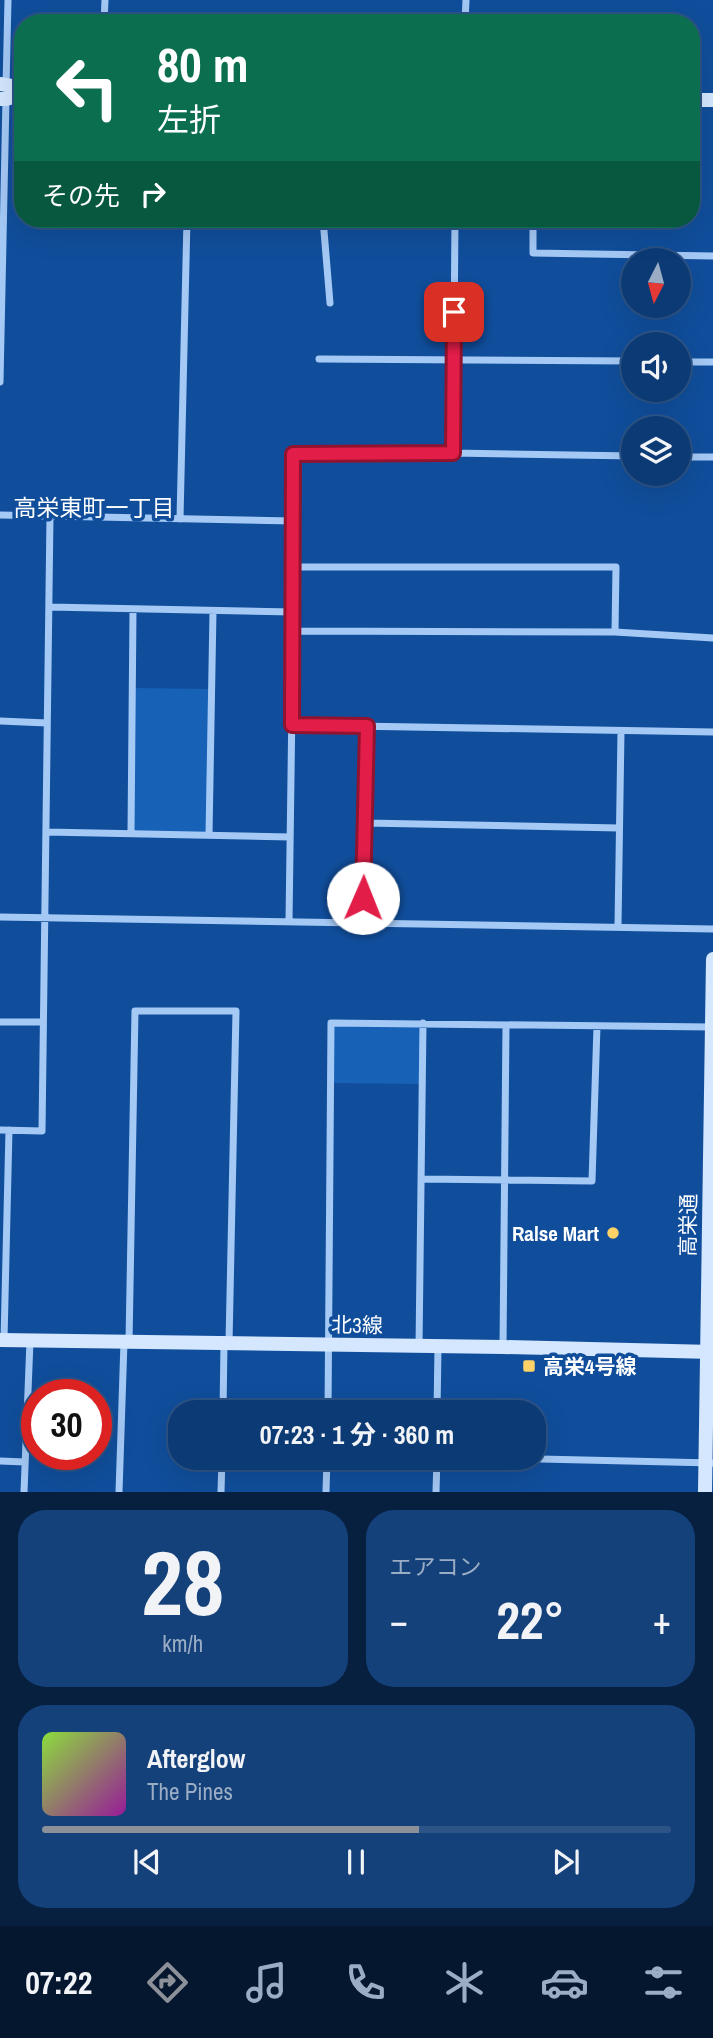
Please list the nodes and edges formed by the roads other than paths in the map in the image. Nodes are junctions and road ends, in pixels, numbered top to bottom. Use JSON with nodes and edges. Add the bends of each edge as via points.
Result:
{"nodes":[{"id":1,"x":8,"y":0,"type":"edge"},
{"id":2,"x":3,"y":91,"type":"edge"},
{"id":3,"x":187,"y":228,"type":"edge"},
{"id":4,"x":324,"y":228,"type":"edge"},
{"id":5,"x":455,"y":228,"type":"edge"},
{"id":6,"x":533,"y":228,"type":"edge"},
{"id":7,"x":713,"y":256,"type":"edge"},
{"id":8,"x":330,"y":303,"type":"dead end"},
{"id":9,"x":319,"y":359,"type":"dead end"},
{"id":10,"x":453,"y":359,"type":"junction"},
{"id":11,"x":621,"y":361,"type":"edge"},
{"id":12,"x":691,"y":362,"type":"edge"},
{"id":13,"x":713,"y":362,"type":"edge"},
{"id":14,"x":0,"y":382,"type":"edge"},
{"id":15,"x":453,"y":453,"type":"junction"},
{"id":16,"x":621,"y":456,"type":"edge"},
{"id":17,"x":691,"y":457,"type":"edge"},
{"id":18,"x":713,"y":457,"type":"edge"},
{"id":19,"x":0,"y":515,"type":"edge"},
{"id":20,"x":50,"y":516,"type":"junction"},
{"id":21,"x":180,"y":519,"type":"junction"},
{"id":22,"x":293,"y":521,"type":"junction"},
{"id":23,"x":293,"y":567,"type":"junction"},
{"id":24,"x":49,"y":607,"type":"junction"},
{"id":25,"x":133,"y":610,"type":"junction"},
{"id":26,"x":213,"y":611,"type":"junction"},
{"id":27,"x":293,"y":612,"type":"junction"},
{"id":28,"x":293,"y":631,"type":"junction"},
{"id":29,"x":615,"y":632,"type":"junction"},
{"id":30,"x":713,"y":638,"type":"edge"},
{"id":31,"x":0,"y":722,"type":"edge"},
{"id":32,"x":47,"y":723,"type":"junction"},
{"id":33,"x":292,"y":725,"type":"junction"},
{"id":34,"x":367,"y":726,"type":"junction"},
{"id":35,"x":621,"y":731,"type":"junction"},
{"id":36,"x":713,"y":732,"type":"edge"},
{"id":37,"x":365,"y":823,"type":"junction"},
{"id":38,"x":619,"y":828,"type":"junction"},
{"id":39,"x":46,"y":832,"type":"junction"},
{"id":40,"x":131,"y":833,"type":"junction"},
{"id":41,"x":209,"y":835,"type":"junction"},
{"id":42,"x":290,"y":837,"type":"junction"},
{"id":43,"x":0,"y":917,"type":"edge"},
{"id":44,"x":45,"y":918,"type":"junction"},
{"id":45,"x":289,"y":922,"type":"junction"},
{"id":46,"x":363,"y":923,"type":"junction"},
{"id":47,"x":618,"y":926,"type":"junction"},
{"id":48,"x":713,"y":929,"type":"edge"},
{"id":49,"x":713,"y":959,"type":"edge"},
{"id":50,"x":0,"y":1022,"type":"edge"},
{"id":51,"x":43,"y":1022,"type":"junction"},
{"id":52,"x":423,"y":1023,"type":"junction"},
{"id":53,"x":506,"y":1025,"type":"junction"},
{"id":54,"x":597,"y":1027,"type":"junction"},
{"id":55,"x":712,"y":1027,"type":"edge"},
{"id":56,"x":712,"y":1081,"type":"edge"},
{"id":57,"x":4,"y":1130,"type":"edge"},
{"id":58,"x":422,"y":1179,"type":"junction"},
{"id":59,"x":503,"y":1180,"type":"junction"},
{"id":60,"x":4,"y":1231,"type":"edge"},
{"id":61,"x":2,"y":1340,"type":"edge"},
{"id":62,"x":30,"y":1340,"type":"junction"},
{"id":63,"x":126,"y":1342,"type":"junction"},
{"id":64,"x":226,"y":1343,"type":"junction"},
{"id":65,"x":329,"y":1345,"type":"junction"},
{"id":66,"x":419,"y":1347,"type":"junction"},
{"id":67,"x":438,"y":1347,"type":"junction"},
{"id":68,"x":503,"y":1347,"type":"junction"},
{"id":69,"x":710,"y":1352,"type":"edge"},
{"id":70,"x":28,"y":1379,"type":"edge"},
{"id":71,"x":224,"y":1400,"type":"edge"},
{"id":72,"x":328,"y":1400,"type":"edge"},
{"id":73,"x":437,"y":1400,"type":"edge"},
{"id":74,"x":546,"y":1459,"type":"edge"},
{"id":75,"x":0,"y":1461,"type":"edge"},
{"id":76,"x":21,"y":1462,"type":"edge"},
{"id":77,"x":709,"y":1462,"type":"edge"},
{"id":78,"x":25,"y":1470,"type":"edge"},
{"id":79,"x":222,"y":1470,"type":"edge"},
{"id":80,"x":327,"y":1470,"type":"edge"},
{"id":81,"x":437,"y":1470,"type":"edge"},
{"id":82,"x":24,"y":1492,"type":"edge"},
{"id":83,"x":119,"y":1492,"type":"edge"},
{"id":84,"x":221,"y":1492,"type":"edge"},
{"id":85,"x":326,"y":1492,"type":"edge"},
{"id":86,"x":436,"y":1492,"type":"edge"},
{"id":87,"x":705,"y":1492,"type":"edge"}],
"edges":[{"from":1,"to":2,"type":"street"},
{"from":2,"to":14,"type":"street"},
{"from":3,"to":21,"type":"street"},
{"from":4,"to":8,"type":"street"},
{"from":5,"to":10,"type":"street"},
{"from":6,"to":7,"type":"street","via":[[533,253]]},
{"from":9,"to":10,"type":"street"},
{"from":10,"to":11,"type":"street"},
{"from":10,"to":15,"type":"street"},
{"from":12,"to":13,"type":"street"},
{"from":15,"to":16,"type":"street"},
{"from":15,"to":22,"type":"street","via":[[293,454]]},
{"from":17,"to":18,"type":"street"},
{"from":19,"to":20,"type":"street"},
{"from":20,"to":21,"type":"street"},
{"from":20,"to":24,"type":"street"},
{"from":21,"to":22,"type":"street"},
{"from":22,"to":23,"type":"street"},
{"from":23,"to":27,"type":"street"},
{"from":23,"to":29,"type":"street","via":[[616,567]]},
{"from":24,"to":25,"type":"street"},
{"from":24,"to":32,"type":"street"},
{"from":25,"to":26,"type":"street"},
{"from":25,"to":40,"type":"street"},
{"from":26,"to":27,"type":"street"},
{"from":26,"to":41,"type":"street"},
{"from":27,"to":28,"type":"street"},
{"from":28,"to":29,"type":"street"},
{"from":28,"to":33,"type":"street"},
{"from":29,"to":30,"type":"street"},
{"from":31,"to":32,"type":"street"},
{"from":32,"to":39,"type":"street"},
{"from":33,"to":34,"type":"street"},
{"from":33,"to":42,"type":"street"},
{"from":34,"to":35,"type":"street"},
{"from":34,"to":37,"type":"street"},
{"from":35,"to":36,"type":"street"},
{"from":35,"to":38,"type":"street"},
{"from":37,"to":38,"type":"street"},
{"from":37,"to":46,"type":"street"},
{"from":38,"to":47,"type":"street"},
{"from":39,"to":40,"type":"street"},
{"from":39,"to":44,"type":"street"},
{"from":40,"to":41,"type":"street"},
{"from":41,"to":42,"type":"street"},
{"from":42,"to":45,"type":"street"},
{"from":43,"to":44,"type":"street"},
{"from":44,"to":45,"type":"street"},
{"from":44,"to":51,"type":"street"},
{"from":45,"to":46,"type":"street"},
{"from":46,"to":47,"type":"street"},
{"from":47,"to":48,"type":"street"},
{"from":49,"to":55,"type":"street","name":"高栄通"},
{"from":50,"to":51,"type":"street"},
{"from":51,"to":57,"type":"street","via":[[42,1131]]},
{"from":52,"to":53,"type":"street"},
{"from":52,"to":58,"type":"street"},
{"from":52,"to":65,"type":"street","via":[[331,1023]]},
{"from":53,"to":54,"type":"street"},
{"from":53,"to":59,"type":"street"},
{"from":54,"to":55,"type":"street"},
{"from":54,"to":59,"type":"street","via":[[592,1181]]},
{"from":55,"to":56,"type":"street","name":"高栄通"},
{"from":56,"to":69,"type":"street","name":"高栄通"},
{"from":57,"to":60,"type":"street"},
{"from":58,"to":59,"type":"street"},
{"from":58,"to":66,"type":"street"},
{"from":59,"to":68,"type":"street"},
{"from":60,"to":61,"type":"street"},
{"from":61,"to":62,"type":"street","name":"北3線"},
{"from":62,"to":63,"type":"street","name":"北3線"},
{"from":62,"to":70,"type":"street"},
{"from":63,"to":64,"type":"street","name":"北3線"},
{"from":63,"to":64,"type":"street","via":[[135,1011],[236,1011]]},
{"from":63,"to":83,"type":"street"},
{"from":64,"to":65,"type":"street","name":"北3線"},
{"from":64,"to":71,"type":"street"},
{"from":65,"to":66,"type":"street","name":"北3線"},
{"from":65,"to":72,"type":"street"},
{"from":66,"to":67,"type":"street","name":"北3線"},
{"from":67,"to":68,"type":"street","name":"北3線"},
{"from":67,"to":73,"type":"street"},
{"from":68,"to":69,"type":"street","name":"北3線"},
{"from":69,"to":77,"type":"street","name":"高栄通"},
{"from":74,"to":77,"type":"street"},
{"from":75,"to":76,"type":"street"},
{"from":77,"to":87,"type":"street","name":"高栄通"},
{"from":78,"to":82,"type":"street"},
{"from":79,"to":84,"type":"street"},
{"from":80,"to":85,"type":"street"},
{"from":81,"to":86,"type":"street"}]}
